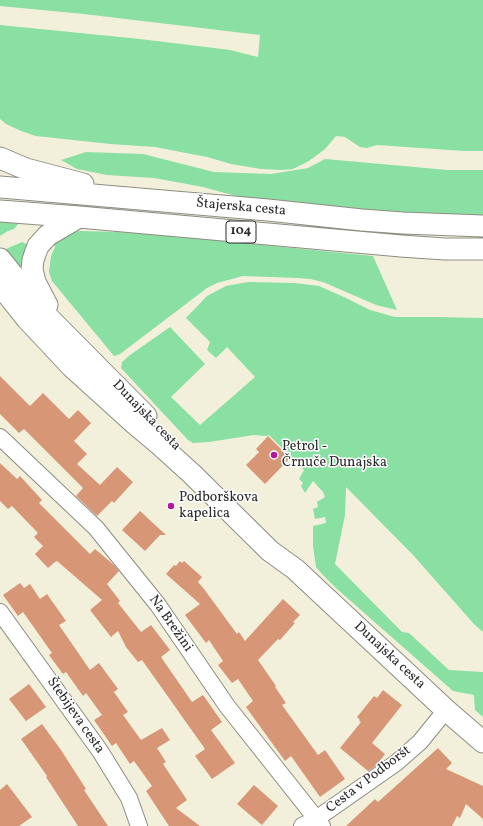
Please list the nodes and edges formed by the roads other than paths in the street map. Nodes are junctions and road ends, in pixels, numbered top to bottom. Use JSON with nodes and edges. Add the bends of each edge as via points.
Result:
{"nodes":[{"id":1,"x":0,"y":158,"type":"edge"},
{"id":2,"x":0,"y":187,"type":"edge"},
{"id":3,"x":142,"y":199,"type":"junction"},
{"id":4,"x":0,"y":211,"type":"edge"},
{"id":5,"x":79,"y":217,"type":"junction"},
{"id":6,"x":483,"y":226,"type":"edge"},
{"id":7,"x":483,"y":249,"type":"edge"},
{"id":8,"x":0,"y":259,"type":"edge"},
{"id":9,"x":0,"y":285,"type":"edge"},
{"id":10,"x":0,"y":308,"type":"edge"},
{"id":11,"x":61,"y":330,"type":"junction"},
{"id":12,"x":72,"y":367,"type":"junction"},
{"id":13,"x":0,"y":436,"type":"edge"},
{"id":14,"x":295,"y":569,"type":"junction"},
{"id":15,"x":0,"y":612,"type":"edge"},
{"id":16,"x":446,"y":710,"type":"junction"},
{"id":17,"x":483,"y":742,"type":"edge"},
{"id":18,"x":313,"y":824,"type":"edge"},
{"id":19,"x":140,"y":826,"type":"edge"}],
"edges":[{"from":1,"to":3,"type":"main road","via":[[26,169]]},
{"from":2,"to":3,"type":"main road","name":"Štajerska cesta","number":"104"},
{"from":3,"to":6,"type":"main road","name":"Štajerska cesta","number":"104","via":[[369,220]]},
{"from":4,"to":5,"type":"main road","name":"Štajerska cesta","number":"104"},
{"from":5,"to":7,"type":"main road","name":"Štajerska cesta","number":"104","via":[[372,244]]},
{"from":5,"to":11,"type":"main road","via":[[48,235],[38,246],[33,260],[34,282]]},
{"from":8,"to":11,"type":"main road","name":"Dunajska cesta","via":[[40,309]]},
{"from":9,"to":12,"type":"main road","name":"Dunajska cesta"},
{"from":10,"to":12,"type":"main road"},
{"from":11,"to":14,"type":"main road","name":"Dunajska cesta","via":[[276,544]]},
{"from":12,"to":14,"type":"main road","name":"Dunajska cesta","via":[[160,445],[270,551]]},
{"from":13,"to":18,"type":"street","name":"Na Brežini","via":[[96,528],[158,605],[227,706]]},
{"from":14,"to":16,"type":"main road","name":"Dunajska cesta"},
{"from":15,"to":19,"type":"street","name":"Štebijeva cesta","via":[[100,751],[129,798]]},
{"from":16,"to":17,"type":"main road","name":"Dunajska cesta"},
{"from":16,"to":18,"type":"street","name":"Cesta v Podboršt","via":[[420,742],[396,763]]}]}
